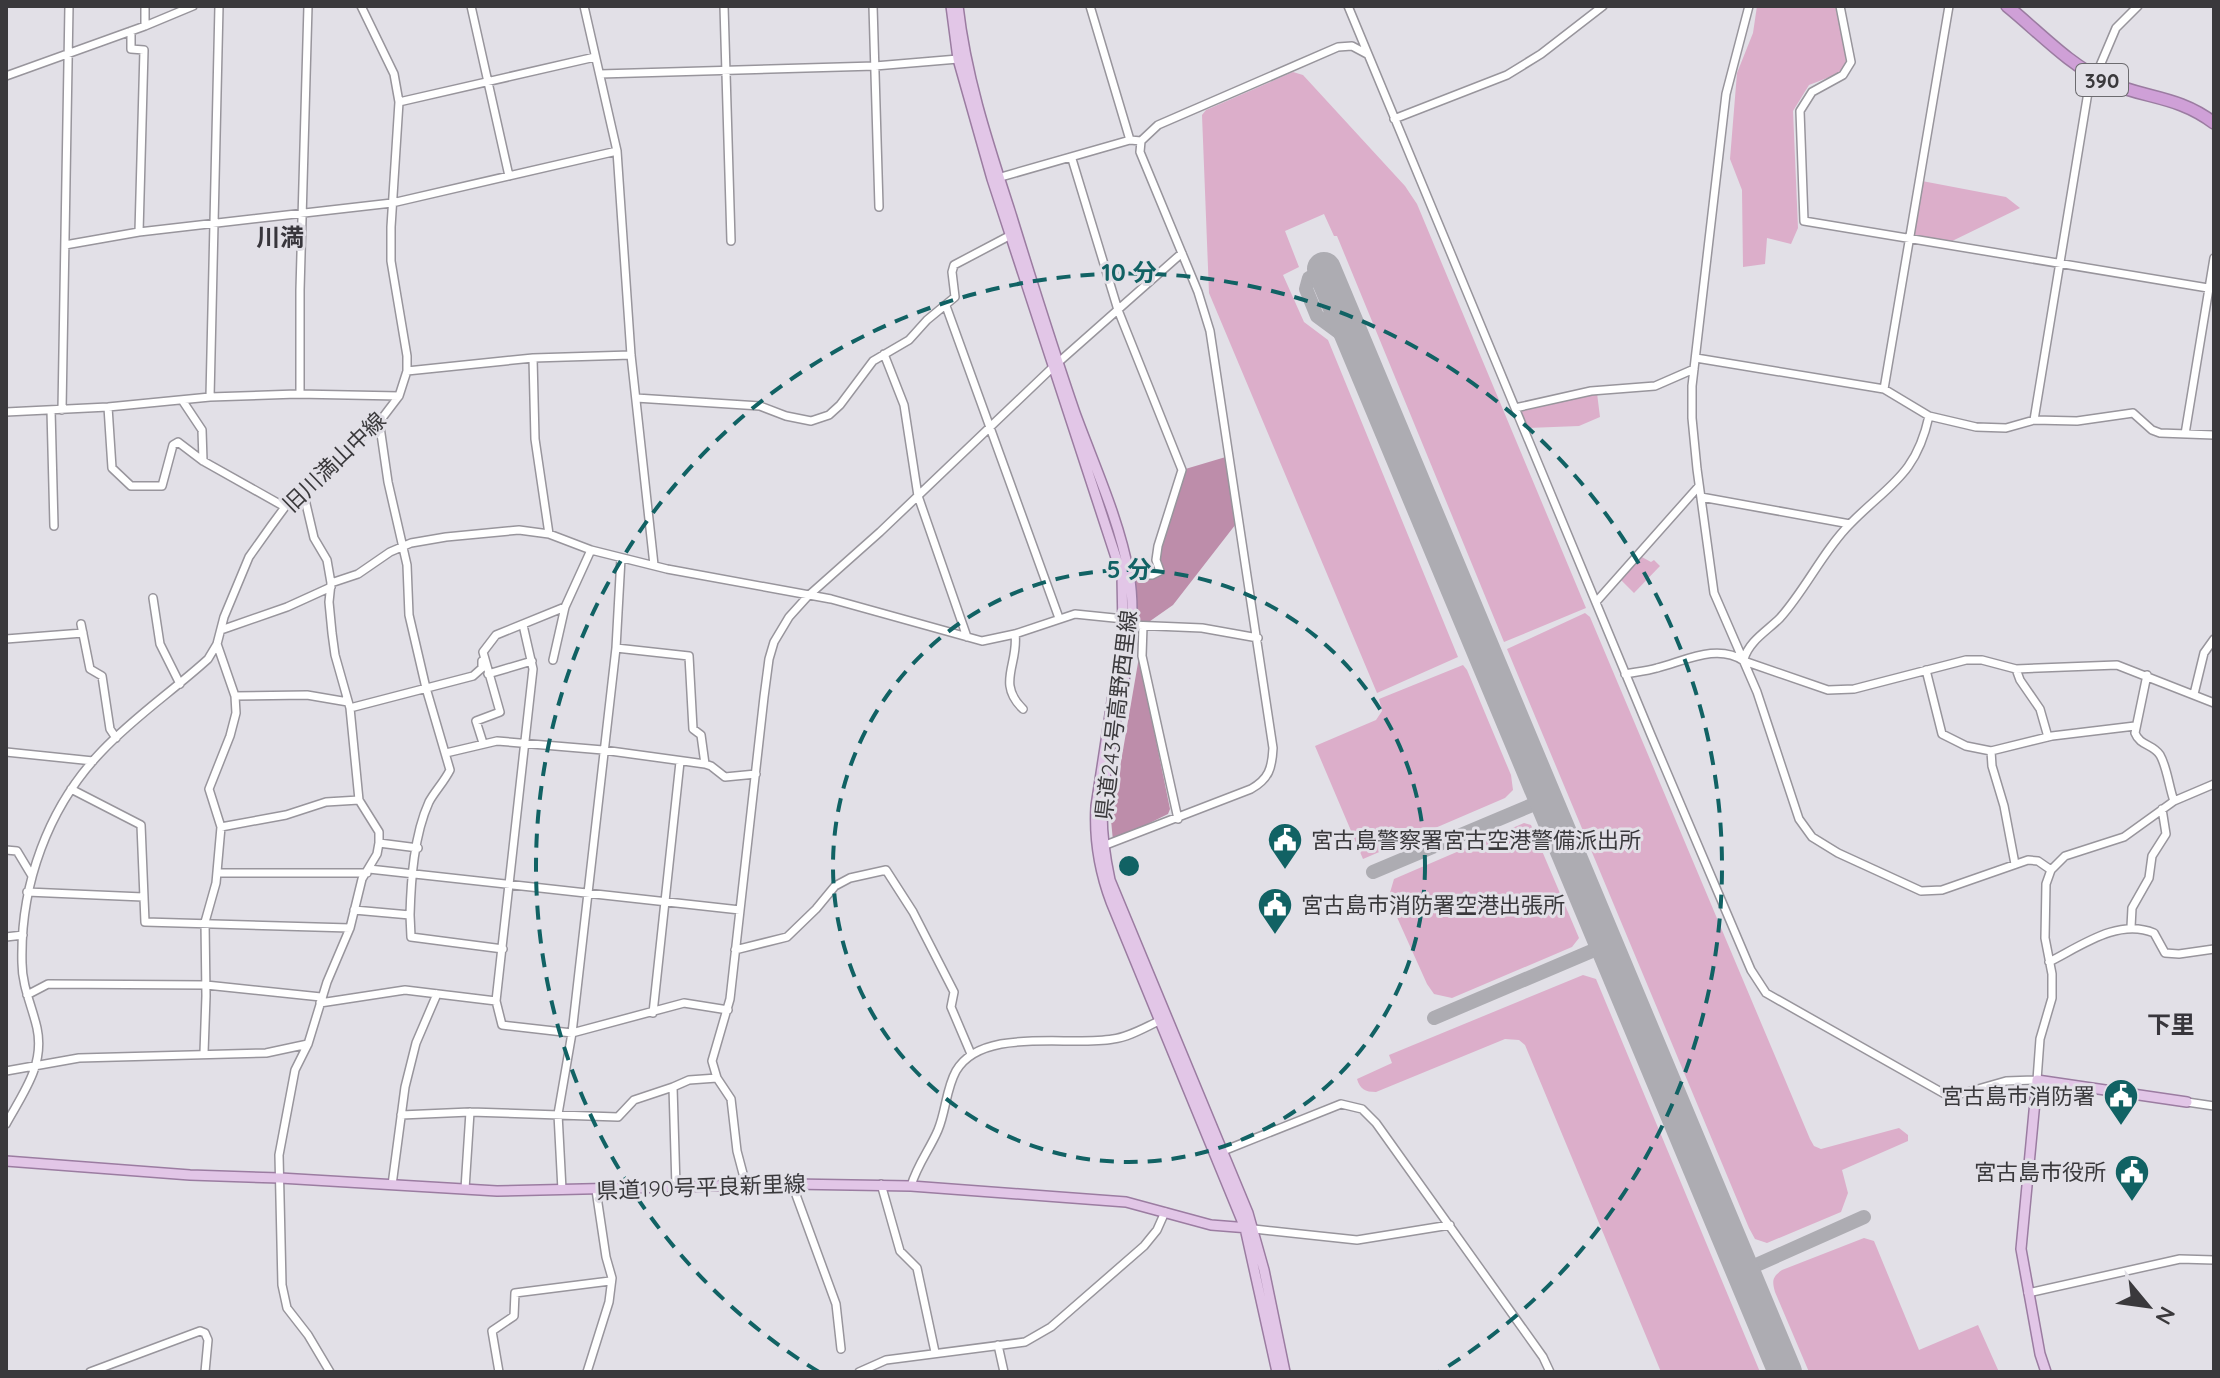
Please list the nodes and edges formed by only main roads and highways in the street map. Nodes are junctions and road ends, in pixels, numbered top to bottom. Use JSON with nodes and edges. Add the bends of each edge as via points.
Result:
{"nodes":[{"id":1,"x":951,"y":6,"type":"edge"},
{"id":2,"x":958,"y":6,"type":"edge"},
{"id":3,"x":2007,"y":6,"type":"edge"},
{"id":4,"x":2214,"y":123,"type":"edge"},
{"id":5,"x":996,"y":178,"type":"junction"},
{"id":6,"x":1055,"y":366,"type":"junction"},
{"id":7,"x":1128,"y":622,"type":"junction"},
{"id":8,"x":2187,"y":1102,"type":"road end"},
{"id":9,"x":6,"y":1161,"type":"edge"},
{"id":10,"x":1250,"y":1228,"type":"junction"},
{"id":11,"x":1277,"y":1372,"type":"edge"},
{"id":12,"x":1285,"y":1372,"type":"edge"},
{"id":13,"x":2046,"y":1372,"type":"edge"}],
"edges":[{"from":1,"to":5,"type":"main road","name":"県道243号高野西里線","via":[[958,59]]},
{"from":2,"to":5,"type":"main road","name":"県道243号高野西里線"},
{"from":3,"to":4,"type":"highway","number":"390","via":[[2091,74],[2188,106]]},
{"from":5,"to":6,"type":"main road","name":"県道243号高野西里線"},
{"from":5,"to":6,"type":"main road","name":"県道243号高野西里線","via":[[1009,236]]},
{"from":6,"to":7,"type":"main road","name":"県道243号高野西里線","via":[[1117,556]]},
{"from":6,"to":7,"type":"main road","name":"県道243号高野西里線","via":[[1129,575]]},
{"from":7,"to":10,"type":"main road","name":"県道243号高野西里線","via":[[1103,793],[1103,846],[1119,905]]},
{"from":7,"to":10,"type":"main road","name":"県道243号高野西里線","via":[[1097,793],[1095,835],[1104,884]]},
{"from":8,"to":13,"type":"main road","via":[[2037,1080],[2021,1249]]},
{"from":9,"to":10,"type":"main road","name":"県道190号平良新里線","via":[[465,1189],[881,1184],[1117,1201],[1211,1225]]},
{"from":10,"to":11,"type":"main road"},
{"from":10,"to":12,"type":"main road"}]}
